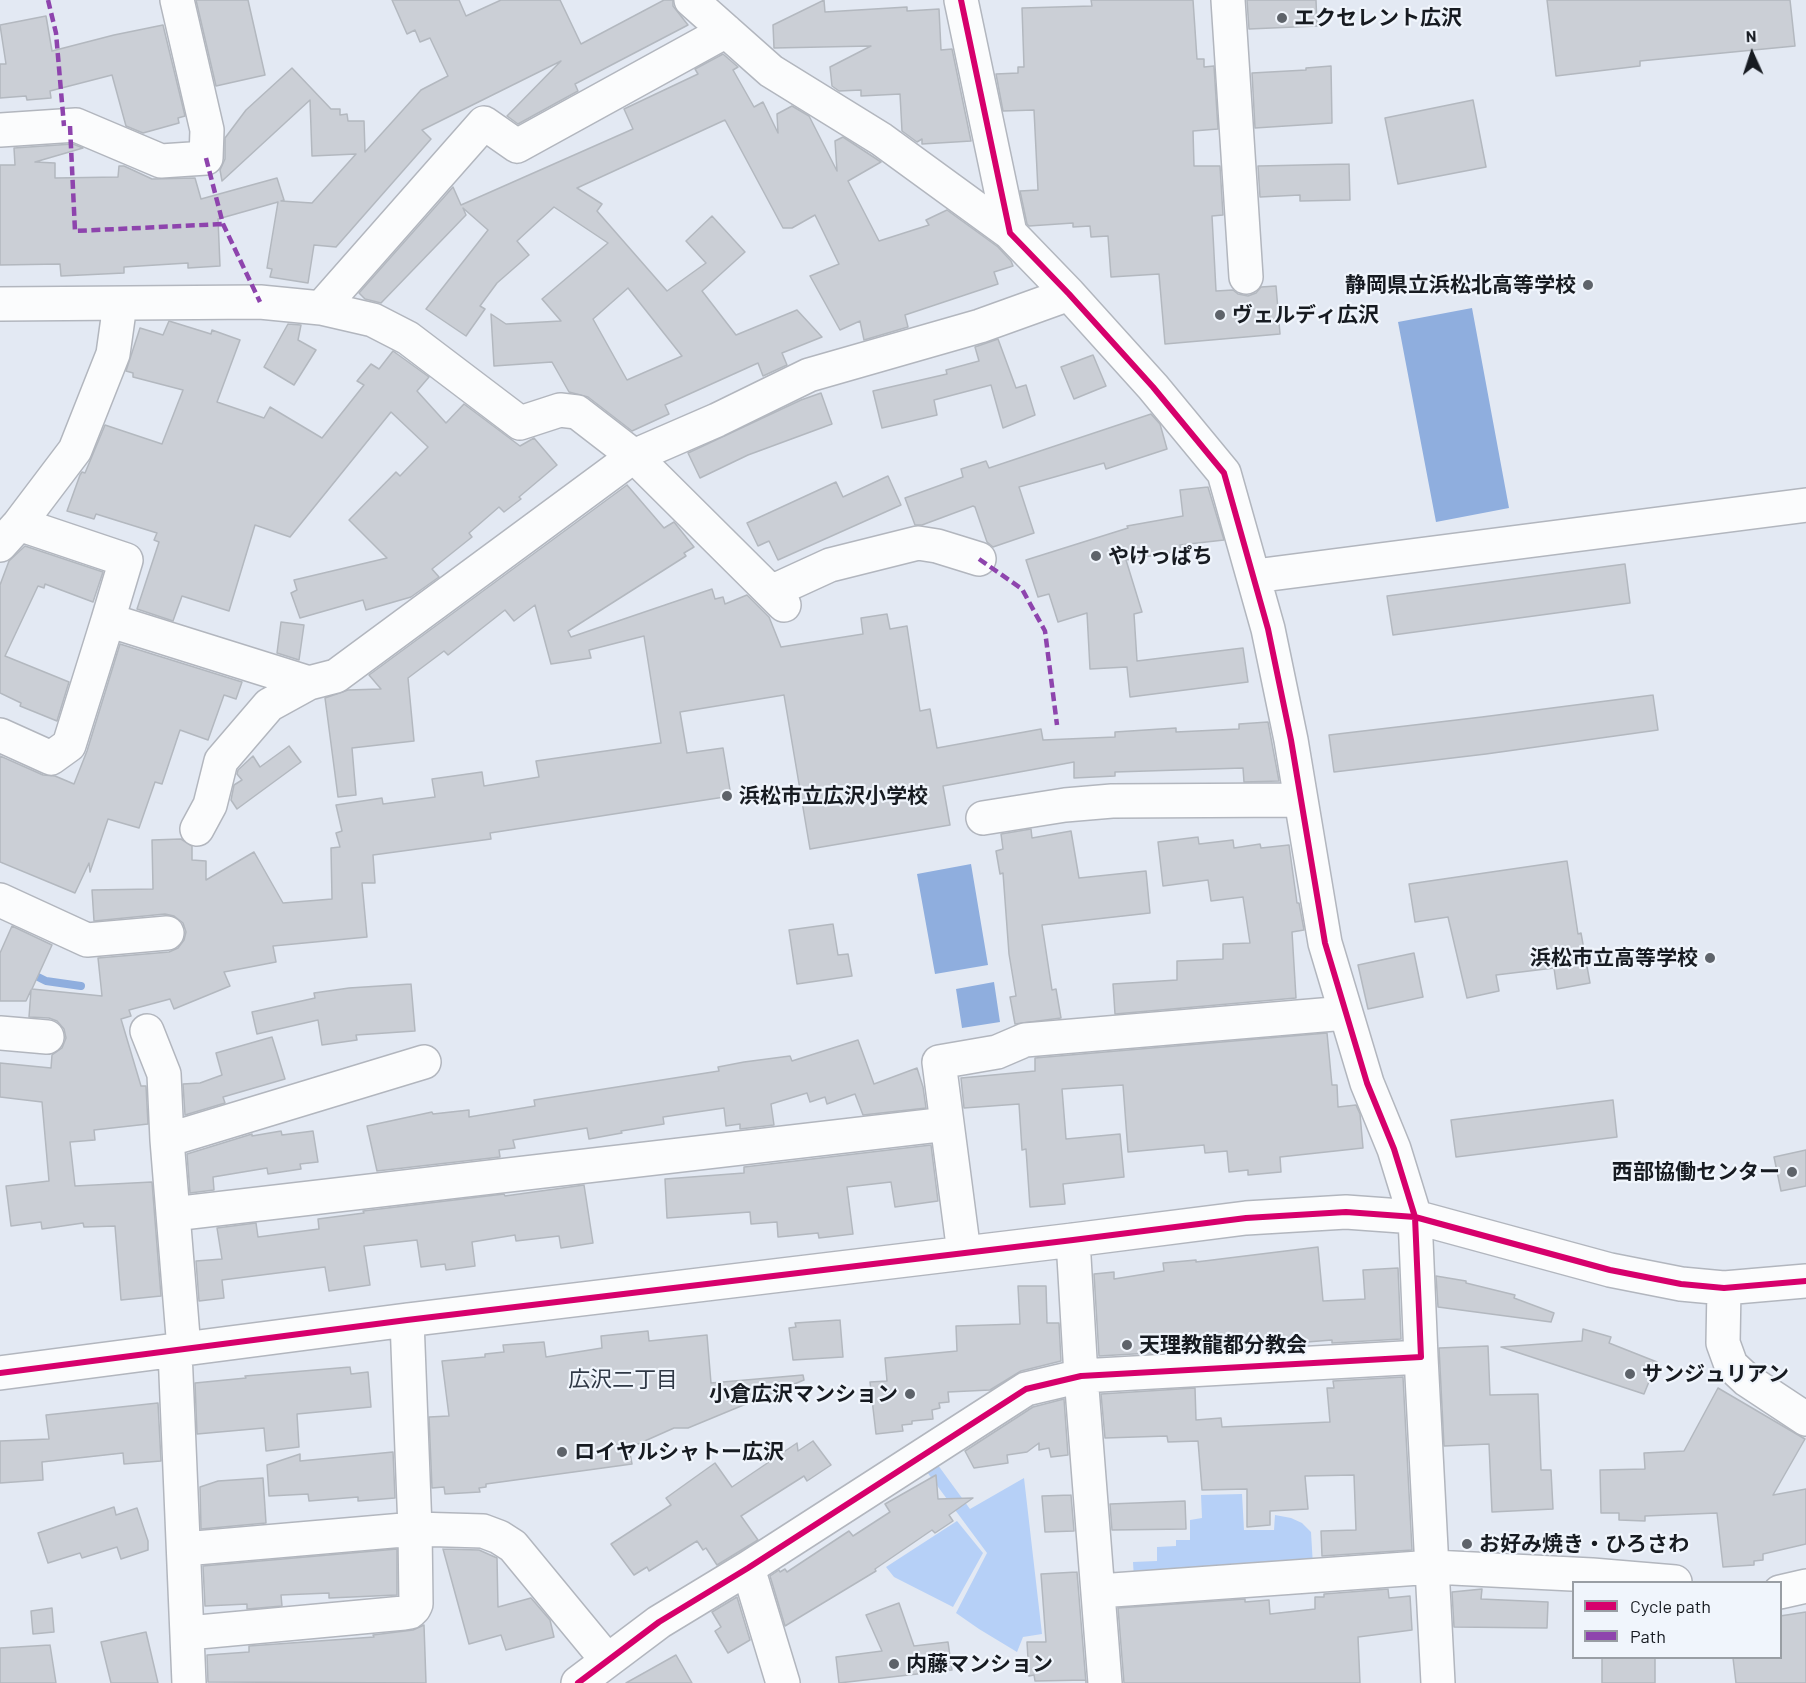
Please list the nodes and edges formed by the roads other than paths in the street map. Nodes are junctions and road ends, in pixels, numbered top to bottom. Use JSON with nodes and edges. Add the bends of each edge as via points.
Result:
{"nodes":[{"id":1,"x":177,"y":0,"type":"edge"},
{"id":2,"x":691,"y":0,"type":"edge"},
{"id":3,"x":961,"y":0,"type":"edge"},
{"id":4,"x":1228,"y":0,"type":"edge"},
{"id":5,"x":726,"y":31,"type":"junction"},
{"id":6,"x":0,"y":130,"type":"edge"},
{"id":7,"x":1010,"y":233,"type":"junction"},
{"id":8,"x":1246,"y":277,"type":"dead end"},
{"id":9,"x":1069,"y":294,"type":"junction"},
{"id":10,"x":0,"y":304,"type":"edge"},
{"id":11,"x":120,"y":304,"type":"junction"},
{"id":12,"x":321,"y":308,"type":"junction"},
{"id":13,"x":634,"y":456,"type":"junction"},
{"id":14,"x":1806,"y":505,"type":"edge"},
{"id":15,"x":10,"y":535,"type":"edge"},
{"id":16,"x":979,"y":560,"type":"dead end"},
{"id":17,"x":1255,"y":576,"type":"junction"},
{"id":18,"x":108,"y":620,"type":"junction"},
{"id":19,"x":309,"y":683,"type":"junction"},
{"id":20,"x":0,"y":735,"type":"edge"},
{"id":21,"x":1301,"y":800,"type":"junction"},
{"id":22,"x":983,"y":818,"type":"dead end"},
{"id":23,"x":197,"y":829,"type":"dead end"},
{"id":24,"x":0,"y":900,"type":"edge"},
{"id":25,"x":167,"y":933,"type":"dead end"},
{"id":26,"x":1346,"y":1013,"type":"junction"},
{"id":27,"x":147,"y":1031,"type":"dead end"},
{"id":28,"x":0,"y":1033,"type":"edge"},
{"id":29,"x":47,"y":1037,"type":"dead end"},
{"id":30,"x":424,"y":1062,"type":"dead end"},
{"id":31,"x":947,"y":1124,"type":"junction"},
{"id":32,"x":167,"y":1140,"type":"junction"},
{"id":33,"x":173,"y":1214,"type":"junction"},
{"id":34,"x":1415,"y":1217,"type":"junction"},
{"id":35,"x":1073,"y":1240,"type":"junction"},
{"id":36,"x":964,"y":1253,"type":"junction"},
{"id":37,"x":1806,"y":1281,"type":"edge"},
{"id":38,"x":1724,"y":1288,"type":"junction"},
{"id":39,"x":407,"y":1320,"type":"junction"},
{"id":40,"x":180,"y":1350,"type":"junction"},
{"id":41,"x":1421,"y":1357,"type":"junction"},
{"id":42,"x":0,"y":1373,"type":"edge"},
{"id":43,"x":1081,"y":1376,"type":"junction"},
{"id":44,"x":1806,"y":1419,"type":"edge"},
{"id":45,"x":415,"y":1529,"type":"junction"},
{"id":46,"x":184,"y":1548,"type":"junction"},
{"id":47,"x":1433,"y":1567,"type":"junction"},
{"id":48,"x":748,"y":1568,"type":"junction"},
{"id":49,"x":1663,"y":1581,"type":"edge"},
{"id":50,"x":1806,"y":1586,"type":"edge"},
{"id":51,"x":1099,"y":1591,"type":"junction"},
{"id":52,"x":1782,"y":1592,"type":"edge"},
{"id":53,"x":188,"y":1633,"type":"junction"},
{"id":54,"x":607,"y":1660,"type":"junction"},
{"id":55,"x":189,"y":1683,"type":"edge"},
{"id":56,"x":578,"y":1683,"type":"edge"},
{"id":57,"x":783,"y":1683,"type":"edge"},
{"id":58,"x":1105,"y":1683,"type":"edge"},
{"id":59,"x":1438,"y":1683,"type":"edge"}],
"edges":[{"from":1,"to":6,"type":"street","via":[[207,130],[206,158],[161,161],[76,125]]},
{"from":2,"to":5,"type":"street"},
{"from":3,"to":7,"type":"street"},
{"from":4,"to":8,"type":"street"},
{"from":5,"to":7,"type":"street","via":[[771,71],[880,139]]},
{"from":5,"to":12,"type":"street","via":[[517,146],[484,123]]},
{"from":7,"to":9,"type":"street"},
{"from":9,"to":13,"type":"street","via":[[980,326],[809,375]]},
{"from":9,"to":17,"type":"street","via":[[1224,472]]},
{"from":10,"to":11,"type":"street"},
{"from":11,"to":12,"type":"street","via":[[260,302]]},
{"from":11,"to":15,"type":"street","via":[[112,354],[75,450]]},
{"from":12,"to":13,"type":"street","via":[[373,320],[408,338],[520,423],[560,410],[577,412]]},
{"from":13,"to":16,"type":"street","via":[[777,598],[830,566],[918,543]]},
{"from":13,"to":19,"type":"street","via":[[336,676]]},
{"from":14,"to":17,"type":"street"},
{"from":15,"to":18,"type":"street","via":[[126,560]]},
{"from":17,"to":21,"type":"street"},
{"from":18,"to":19,"type":"street"},
{"from":18,"to":20,"type":"street","via":[[69,745],[51,758]]},
{"from":19,"to":23,"type":"street","via":[[270,705],[221,761],[210,805]]},
{"from":21,"to":22,"type":"street","via":[[1112,801]]},
{"from":21,"to":26,"type":"street","via":[[1325,943]]},
{"from":24,"to":25,"type":"street","via":[[87,940]]},
{"from":26,"to":31,"type":"street","via":[[1025,1040],[998,1052],[939,1062]]},
{"from":26,"to":34,"type":"street"},
{"from":27,"to":32,"type":"street","via":[[164,1074]]},
{"from":28,"to":29,"type":"street"},
{"from":30,"to":32,"type":"street"},
{"from":31,"to":33,"type":"street"},
{"from":31,"to":36,"type":"street"},
{"from":32,"to":33,"type":"street"},
{"from":33,"to":40,"type":"street"},
{"from":34,"to":35,"type":"street","via":[[1346,1212],[1246,1218]]},
{"from":34,"to":38,"type":"street","via":[[1610,1270]]},
{"from":34,"to":41,"type":"street"},
{"from":35,"to":36,"type":"street"},
{"from":35,"to":43,"type":"street"},
{"from":36,"to":39,"type":"street"},
{"from":37,"to":38,"type":"street"},
{"from":38,"to":44,"type":"street","via":[[1723,1343],[1731,1365]]},
{"from":39,"to":40,"type":"street"},
{"from":39,"to":45,"type":"street"},
{"from":40,"to":42,"type":"street"},
{"from":40,"to":46,"type":"street"},
{"from":41,"to":43,"type":"street"},
{"from":41,"to":47,"type":"street"},
{"from":43,"to":48,"type":"street","via":[[1026,1389]]},
{"from":43,"to":51,"type":"street"},
{"from":45,"to":46,"type":"street"},
{"from":45,"to":53,"type":"street","via":[[416,1604],[410,1612]]},
{"from":45,"to":54,"type":"street","via":[[483,1531],[506,1540]]},
{"from":46,"to":53,"type":"street"},
{"from":47,"to":49,"type":"street"},
{"from":47,"to":51,"type":"street"},
{"from":47,"to":59,"type":"street"},
{"from":48,"to":54,"type":"street","via":[[659,1622]]},
{"from":48,"to":57,"type":"street"},
{"from":50,"to":52,"type":"street"},
{"from":51,"to":58,"type":"street"},
{"from":53,"to":55,"type":"street"},
{"from":54,"to":56,"type":"street"}]}
